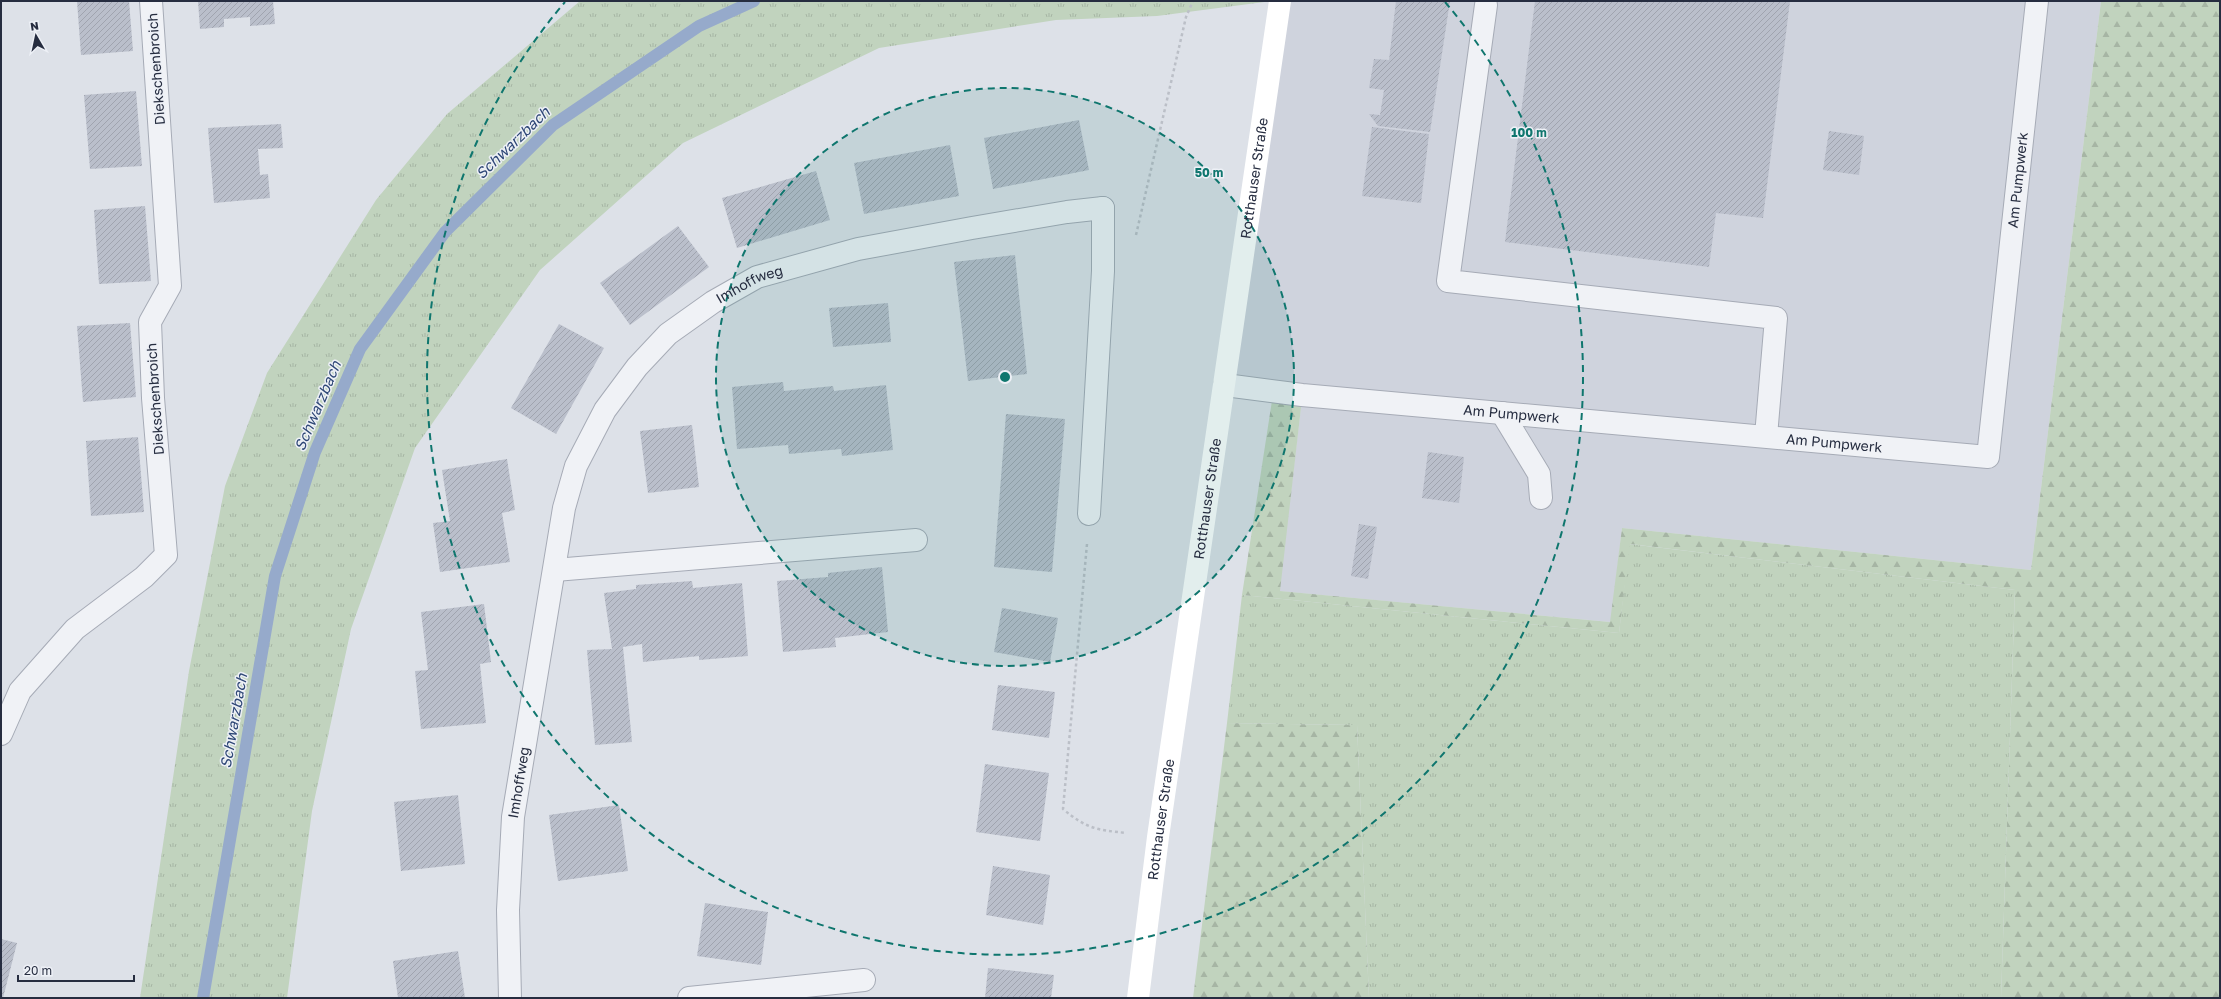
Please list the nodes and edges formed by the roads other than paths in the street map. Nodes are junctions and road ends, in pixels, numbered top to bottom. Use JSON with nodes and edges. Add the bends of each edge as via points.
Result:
{"nodes":[{"id":1,"x":151,"y":1,"type":"edge"},
{"id":2,"x":1280,"y":1,"type":"edge"},
{"id":3,"x":2037,"y":1,"type":"edge"},
{"id":4,"x":1486,"y":5,"type":"dead end"},
{"id":5,"x":1225,"y":385,"type":"junction"},
{"id":6,"x":1502,"y":412,"type":"junction"},
{"id":7,"x":1766,"y":436,"type":"junction"},
{"id":8,"x":1541,"y":498,"type":"dead end"},
{"id":9,"x":1089,"y":514,"type":"road end"},
{"id":10,"x":916,"y":540,"type":"dead end"},
{"id":11,"x":555,"y":570,"type":"junction"},
{"id":12,"x":1,"y":734,"type":"edge"},
{"id":13,"x":864,"y":980,"type":"dead end"},
{"id":14,"x":510,"y":998,"type":"edge"},
{"id":15,"x":689,"y":998,"type":"edge"},
{"id":16,"x":1138,"y":998,"type":"edge"}],
"edges":[{"from":1,"to":12,"type":"street","name":"Diekschenbroich","via":[[170,286],[150,322],[153,398],[166,555],[144,577],[75,629],[20,691]]},
{"from":2,"to":5,"type":"main road","name":"Rotthauser Straße"},
{"from":3,"to":7,"type":"street","name":"Am Pumpwerk","via":[[1988,457]]},
{"from":4,"to":7,"type":"street","via":[[1448,281],[1776,318]]},
{"from":5,"to":6,"type":"street","name":"Am Pumpwerk","via":[[1302,395]]},
{"from":5,"to":16,"type":"main road","name":"Rotthauser Straße","via":[[1158,837]]},
{"from":6,"to":7,"type":"street","name":"Am Pumpwerk"},
{"from":6,"to":8,"type":"street","via":[[1539,474]]},
{"from":9,"to":11,"type":"street","name":"Imhoffweg","via":[[1103,271],[1103,208],[858,249],[757,277],[713,302],[668,334],[637,367],[605,410],[576,466],[564,508]]},
{"from":10,"to":11,"type":"street"},
{"from":11,"to":14,"type":"street","name":"Imhoffweg","via":[[513,817],[508,910]]},
{"from":13,"to":15,"type":"street"}]}
